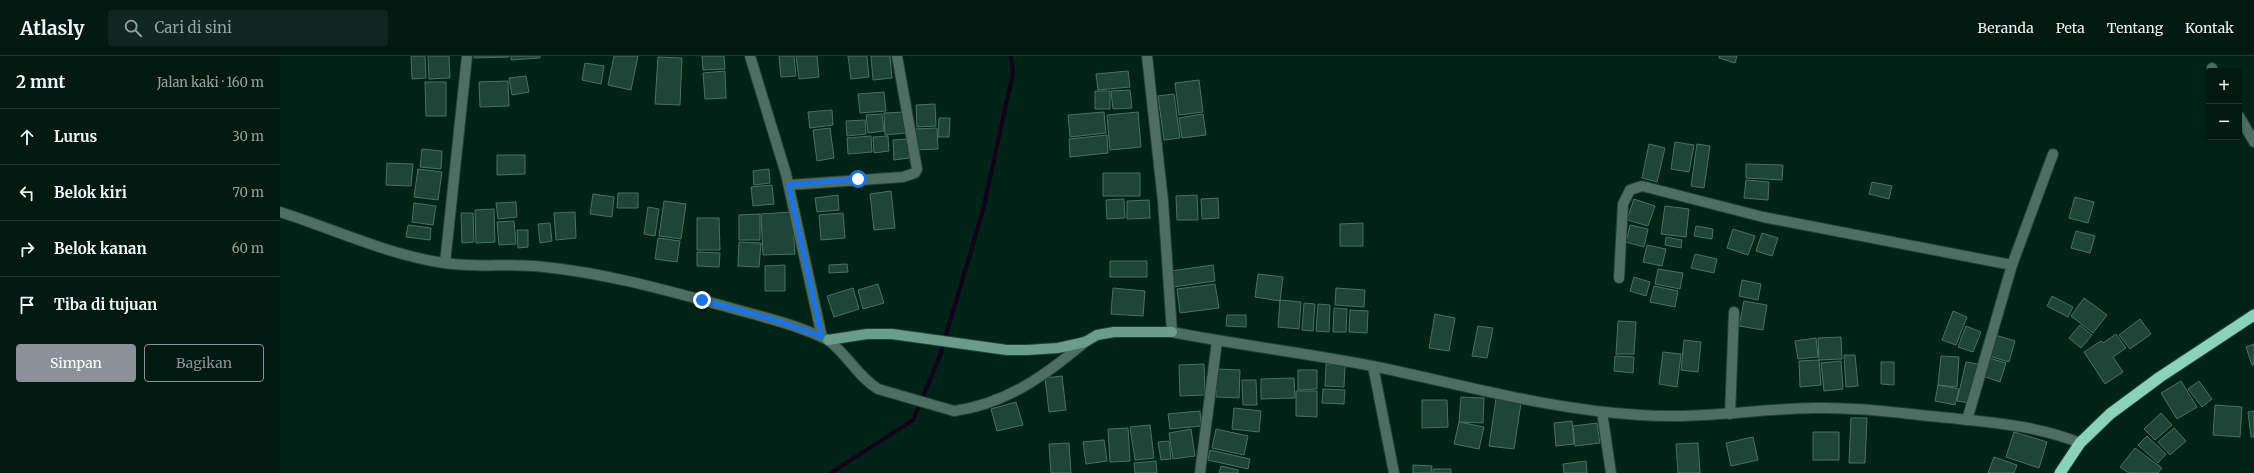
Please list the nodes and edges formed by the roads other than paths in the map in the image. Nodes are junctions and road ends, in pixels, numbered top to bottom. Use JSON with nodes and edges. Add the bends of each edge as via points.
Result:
{"nodes":[{"id":1,"x":467,"y":56,"type":"edge"},
{"id":2,"x":750,"y":56,"type":"edge"},
{"id":3,"x":897,"y":56,"type":"edge"},
{"id":4,"x":1147,"y":56,"type":"edge"},
{"id":5,"x":2242,"y":121,"type":"edge"},
{"id":6,"x":2254,"y":142,"type":"edge"},
{"id":7,"x":2053,"y":154,"type":"dead end"},
{"id":8,"x":789,"y":185,"type":"junction"},
{"id":9,"x":280,"y":212,"type":"edge"},
{"id":10,"x":445,"y":263,"type":"junction"},
{"id":11,"x":2012,"y":265,"type":"junction"},
{"id":12,"x":1619,"y":278,"type":"dead end"},
{"id":13,"x":1734,"y":312,"type":"dead end"},
{"id":14,"x":2254,"y":316,"type":"edge"},
{"id":15,"x":1172,"y":332,"type":"junction"},
{"id":16,"x":825,"y":338,"type":"junction"},
{"id":17,"x":1217,"y":341,"type":"junction"},
{"id":18,"x":1085,"y":342,"type":"junction"},
{"id":19,"x":1373,"y":366,"type":"junction"},
{"id":20,"x":1602,"y":412,"type":"junction"},
{"id":21,"x":1730,"y":414,"type":"junction"},
{"id":22,"x":1967,"y":420,"type":"junction"},
{"id":23,"x":2080,"y":442,"type":"junction"},
{"id":24,"x":1200,"y":473,"type":"edge"},
{"id":25,"x":1394,"y":473,"type":"edge"},
{"id":26,"x":1611,"y":473,"type":"edge"},
{"id":27,"x":2060,"y":473,"type":"edge"}],
"edges":[{"from":1,"to":10,"type":"street"},
{"from":2,"to":8,"type":"street"},
{"from":3,"to":8,"type":"street","via":[[917,168],[915,173],[904,177]]},
{"from":4,"to":15,"type":"street","via":[[1163,201]]},
{"from":5,"to":6,"type":"street"},
{"from":7,"to":11,"type":"street"},
{"from":8,"to":16,"type":"street"},
{"from":9,"to":10,"type":"street","via":[[380,248]]},
{"from":10,"to":16,"type":"street","via":[[495,267],[543,266],[622,280],[778,321]]},
{"from":11,"to":12,"type":"street","via":[[1763,217],[1642,186],[1630,190],[1623,204]]},
{"from":11,"to":22,"type":"street"},
{"from":13,"to":21,"type":"street"},
{"from":14,"to":23,"type":"highway","via":[[2154,381],[2110,414]]},
{"from":15,"to":17,"type":"street"},
{"from":15,"to":18,"type":"main road","via":[[1114,332],[1097,335]]},
{"from":16,"to":18,"type":"main road","via":[[892,334],[1007,350],[1058,348]]},
{"from":16,"to":18,"type":"street","via":[[845,354],[867,382],[893,394],[954,411],[974,408],[1014,393],[1046,374]]},
{"from":17,"to":19,"type":"street","via":[[1293,351]]},
{"from":17,"to":24,"type":"street"},
{"from":19,"to":20,"type":"street","via":[[1487,392]]},
{"from":19,"to":25,"type":"street"},
{"from":20,"to":21,"type":"street","via":[[1643,415]]},
{"from":20,"to":26,"type":"street"},
{"from":21,"to":22,"type":"street","via":[[1816,408],[1886,411]]},
{"from":22,"to":23,"type":"street","via":[[2058,433]]},
{"from":23,"to":27,"type":"highway"}]}
